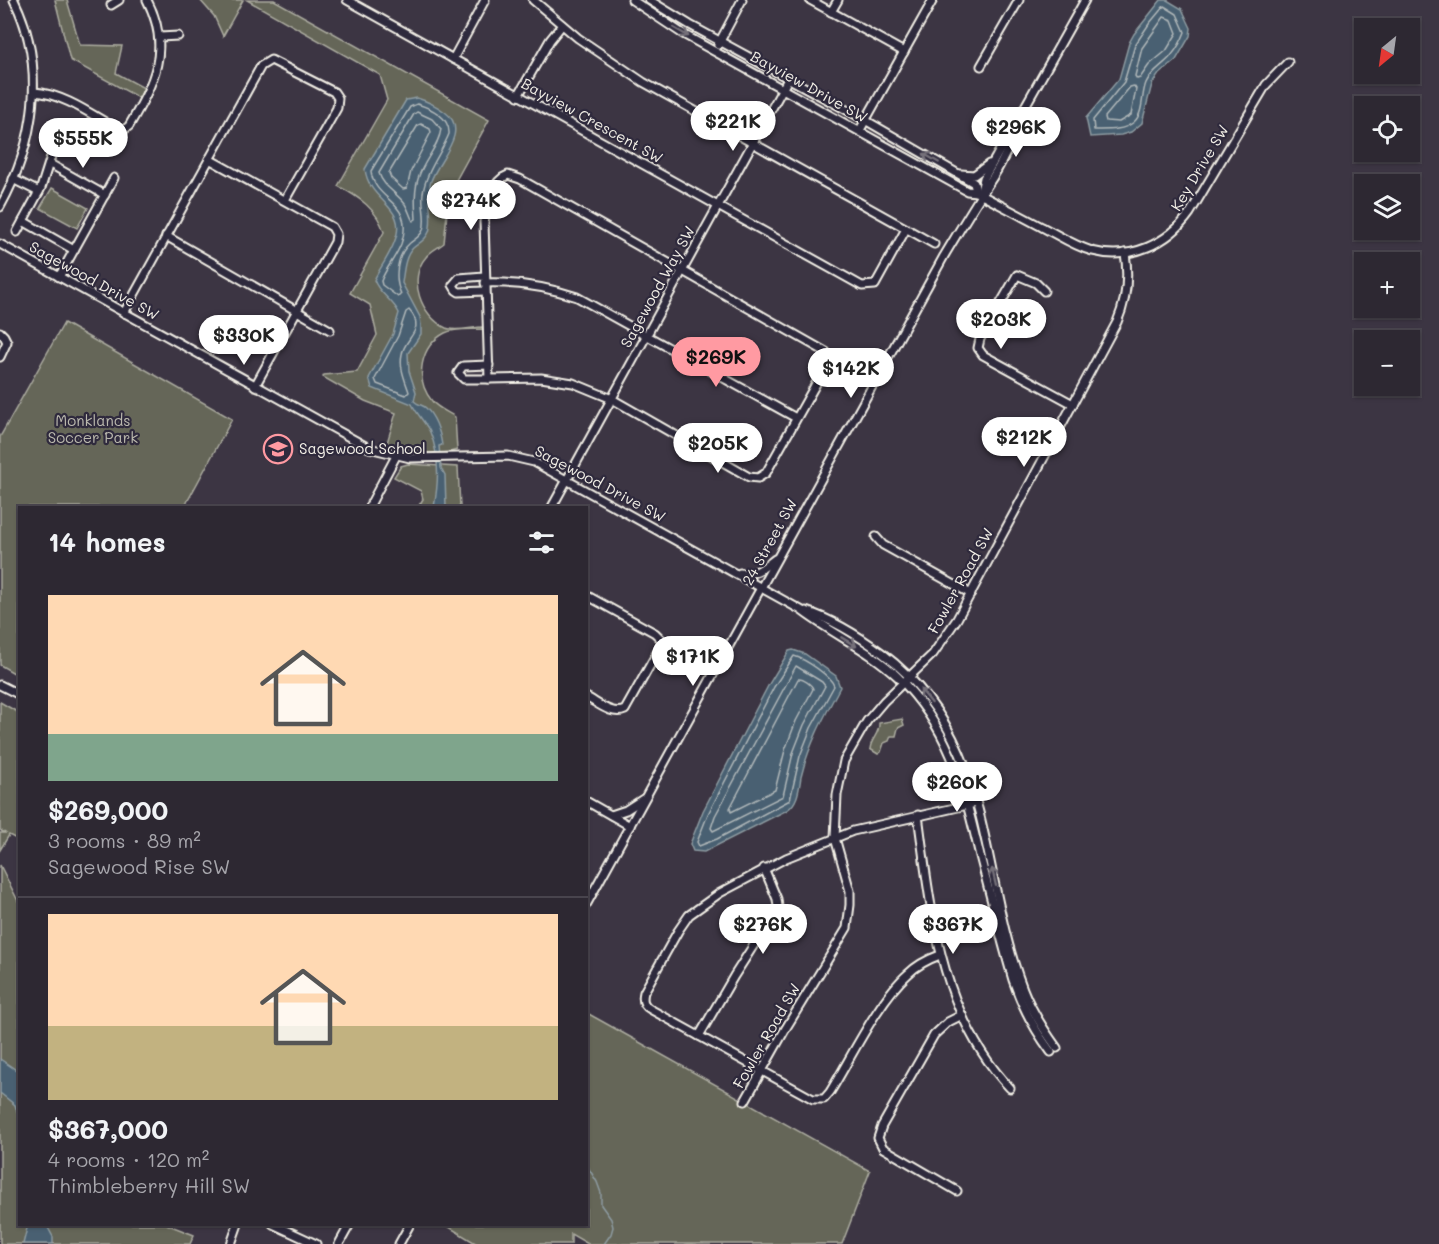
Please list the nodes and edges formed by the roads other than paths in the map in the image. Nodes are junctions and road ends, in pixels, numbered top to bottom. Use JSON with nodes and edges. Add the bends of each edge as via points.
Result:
{"nodes":[{"id":1,"x":14,"y":0,"type":"edge"},
{"id":2,"x":120,"y":0,"type":"edge"},
{"id":3,"x":147,"y":0,"type":"edge"},
{"id":4,"x":347,"y":0,"type":"edge"},
{"id":5,"x":485,"y":0,"type":"edge"},
{"id":6,"x":533,"y":0,"type":"edge"},
{"id":7,"x":632,"y":0,"type":"edge"},
{"id":8,"x":649,"y":0,"type":"edge"},
{"id":9,"x":742,"y":0,"type":"edge"},
{"id":10,"x":810,"y":0,"type":"edge"},
{"id":11,"x":838,"y":0,"type":"edge"},
{"id":12,"x":933,"y":0,"type":"edge"},
{"id":13,"x":1019,"y":0,"type":"edge"},
{"id":14,"x":1084,"y":0,"type":"edge"},
{"id":15,"x":111,"y":5,"type":"dead end"},
{"id":16,"x":831,"y":12,"type":"junction"},
{"id":17,"x":562,"y":25,"type":"junction"},
{"id":18,"x":178,"y":36,"type":"dead end"},
{"id":19,"x":160,"y":37,"type":"junction"},
{"id":20,"x":719,"y":42,"type":"junction"},
{"id":21,"x":715,"y":50,"type":"junction"},
{"id":22,"x":904,"y":52,"type":"junction"},
{"id":23,"x":453,"y":59,"type":"junction"},
{"id":24,"x":1288,"y":62,"type":"dead end"},
{"id":25,"x":981,"y":66,"type":"dead end"},
{"id":26,"x":788,"y":79,"type":"junction"},
{"id":27,"x":783,"y":88,"type":"junction"},
{"id":28,"x":34,"y":92,"type":"junction"},
{"id":29,"x":518,"y":96,"type":"junction"},
{"id":30,"x":1026,"y":106,"type":"junction"},
{"id":31,"x":865,"y":120,"type":"junction"},
{"id":32,"x":860,"y":130,"type":"junction"},
{"id":33,"x":752,"y":144,"type":"junction"},
{"id":34,"x":54,"y":147,"type":"dead end"},
{"id":35,"x":994,"y":158,"type":"junction"},
{"id":36,"x":209,"y":159,"type":"junction"},
{"id":37,"x":50,"y":165,"type":"junction"},
{"id":38,"x":958,"y":174,"type":"junction"},
{"id":39,"x":114,"y":178,"type":"dead end"},
{"id":40,"x":13,"y":179,"type":"junction"},
{"id":41,"x":39,"y":192,"type":"junction"},
{"id":42,"x":978,"y":193,"type":"junction"},
{"id":43,"x":105,"y":195,"type":"junction"},
{"id":44,"x":285,"y":200,"type":"junction"},
{"id":45,"x":0,"y":207,"type":"edge"},
{"id":46,"x":717,"y":207,"type":"junction"},
{"id":47,"x":23,"y":222,"type":"junction"},
{"id":48,"x":906,"y":229,"type":"junction"},
{"id":49,"x":17,"y":232,"type":"dead end"},
{"id":50,"x":166,"y":236,"type":"junction"},
{"id":51,"x":0,"y":243,"type":"edge"},
{"id":52,"x":934,"y":244,"type":"dead end"},
{"id":53,"x":74,"y":250,"type":"junction"},
{"id":54,"x":1125,"y":253,"type":"junction"},
{"id":55,"x":681,"y":271,"type":"junction"},
{"id":56,"x":59,"y":277,"type":"junction"},
{"id":57,"x":485,"y":283,"type":"junction"},
{"id":58,"x":1044,"y":291,"type":"dead end"},
{"id":59,"x":296,"y":309,"type":"junction"},
{"id":60,"x":124,"y":313,"type":"junction"},
{"id":61,"x":330,"y":330,"type":"dead end"},
{"id":62,"x":0,"y":332,"type":"edge"},
{"id":63,"x":647,"y":335,"type":"junction"},
{"id":64,"x":0,"y":357,"type":"edge"},
{"id":65,"x":489,"y":365,"type":"junction"},
{"id":66,"x":489,"y":379,"type":"junction"},
{"id":67,"x":255,"y":386,"type":"junction"},
{"id":68,"x":612,"y":399,"type":"junction"},
{"id":69,"x":1073,"y":404,"type":"junction"},
{"id":70,"x":796,"y":418,"type":"junction"},
{"id":71,"x":396,"y":456,"type":"junction"},
{"id":72,"x":567,"y":480,"type":"junction"},
{"id":73,"x":370,"y":506,"type":"edge"},
{"id":74,"x":553,"y":506,"type":"edge"},
{"id":75,"x":876,"y":537,"type":"dead end"},
{"id":76,"x":779,"y":555,"type":"junction"},
{"id":77,"x":734,"y":573,"type":"junction"},
{"id":78,"x":760,"y":587,"type":"junction"},
{"id":79,"x":971,"y":594,"type":"junction"},
{"id":80,"x":588,"y":596,"type":"edge"},
{"id":81,"x":801,"y":610,"type":"junction"},
{"id":82,"x":909,"y":676,"type":"junction"},
{"id":83,"x":902,"y":682,"type":"junction"},
{"id":84,"x":0,"y":685,"type":"edge"},
{"id":85,"x":18,"y":694,"type":"edge"},
{"id":86,"x":588,"y":699,"type":"edge"},
{"id":87,"x":645,"y":798,"type":"junction"},
{"id":88,"x":588,"y":802,"type":"edge"},
{"id":89,"x":976,"y":803,"type":"junction"},
{"id":90,"x":968,"y":805,"type":"junction"},
{"id":91,"x":611,"y":815,"type":"junction"},
{"id":92,"x":918,"y":815,"type":"junction"},
{"id":93,"x":630,"y":825,"type":"junction"},
{"id":94,"x":835,"y":837,"type":"junction"},
{"id":95,"x":764,"y":868,"type":"junction"},
{"id":96,"x":588,"y":901,"type":"edge"},
{"id":97,"x":940,"y":955,"type":"junction"},
{"id":98,"x":962,"y":1015,"type":"junction"},
{"id":99,"x":699,"y":1036,"type":"junction"},
{"id":100,"x":762,"y":1071,"type":"junction"},
{"id":101,"x":1010,"y":1088,"type":"dead end"},
{"id":102,"x":745,"y":1101,"type":"dead end"},
{"id":103,"x":957,"y":1191,"type":"dead end"},
{"id":104,"x":237,"y":1226,"type":"edge"},
{"id":105,"x":277,"y":1226,"type":"edge"},
{"id":106,"x":349,"y":1226,"type":"edge"},
{"id":107,"x":409,"y":1226,"type":"edge"},
{"id":108,"x":231,"y":1244,"type":"edge"},
{"id":109,"x":316,"y":1244,"type":"edge"},
{"id":110,"x":339,"y":1244,"type":"edge"},
{"id":111,"x":399,"y":1244,"type":"edge"}],
"edges":[{"from":1,"to":28,"type":"street","via":[[24,25]]},
{"from":2,"to":15,"type":"street"},
{"from":3,"to":19,"type":"street"},
{"from":4,"to":23,"type":"street","name":"Bayview Crescent SW"},
{"from":5,"to":23,"type":"street"},
{"from":6,"to":17,"type":"street"},
{"from":7,"to":21,"type":"street","name":"Bayview Drive SW","one_way":true},
{"from":8,"to":20,"type":"street","name":"Bayview Drive SW"},
{"from":9,"to":20,"type":"street"},
{"from":10,"to":16,"type":"street"},
{"from":11,"to":16,"type":"street"},
{"from":12,"to":22,"type":"street"},
{"from":13,"to":25,"type":"street"},
{"from":14,"to":30,"type":"street","name":"24 Street SW"},
{"from":16,"to":22,"type":"street"},
{"from":17,"to":29,"type":"street"},
{"from":17,"to":33,"type":"street","via":[[643,82]]},
{"from":18,"to":19,"type":"street"},
{"from":19,"to":28,"type":"street","via":[[152,84],[124,130],[64,100]]},
{"from":20,"to":21,"type":"street"},
{"from":20,"to":26,"type":"street","name":"Bayview Drive SW"},
{"from":21,"to":27,"type":"street","name":"Bayview Drive SW"},
{"from":22,"to":31,"type":"street"},
{"from":23,"to":29,"type":"street","name":"Bayview Crescent SW"},
{"from":24,"to":54,"type":"street","name":"Key Drive SW","via":[[1266,85],[1184,222],[1162,241]]},
{"from":26,"to":27,"type":"street","name":"Sagewood Way SW"},
{"from":26,"to":31,"type":"street","name":"Bayview Drive SW"},
{"from":27,"to":32,"type":"street","name":"Bayview Drive SW"},
{"from":27,"to":33,"type":"street","name":"Sagewood Way SW"},
{"from":28,"to":40,"type":"street","via":[[26,146]]},
{"from":29,"to":46,"type":"street","name":"Bayview Crescent SW"},
{"from":30,"to":35,"type":"street","name":"24 Street SW"},
{"from":30,"to":42,"type":"street","name":"24 Street SW","via":[[990,183]]},
{"from":31,"to":32,"type":"street"},
{"from":38,"to":31,"type":"street","name":"Bayview Drive SW","one_way":true},
{"from":32,"to":42,"type":"street","name":"Bayview Drive SW","via":[[967,191]]},
{"from":33,"to":46,"type":"street","name":"Sagewood Way SW"},
{"from":33,"to":48,"type":"street"},
{"from":34,"to":37,"type":"street"},
{"from":35,"to":38,"type":"street","via":[[974,175]]},
{"from":35,"to":42,"type":"street","name":"24 Street SW"},
{"from":36,"to":44,"type":"street"},
{"from":36,"to":44,"type":"street","via":[[267,60],[334,92],[339,103]]},
{"from":36,"to":50,"type":"street"},
{"from":37,"to":41,"type":"street"},
{"from":37,"to":43,"type":"street"},
{"from":38,"to":42,"type":"street","name":"Bayview Drive SW","via":[[974,183]]},
{"from":39,"to":43,"type":"street"},
{"from":40,"to":41,"type":"street"},
{"from":40,"to":45,"type":"street"},
{"from":41,"to":47,"type":"street"},
{"from":42,"to":54,"type":"street","name":"Key Drive SW","via":[[1082,248]]},
{"from":42,"to":76,"type":"street","name":"24 Street SW"},
{"from":43,"to":53,"type":"street"},
{"from":44,"to":59,"type":"street","via":[[332,226],[336,234]]},
{"from":46,"to":48,"type":"street","name":"Bayview Crescent SW","via":[[866,287],[875,285]]},
{"from":46,"to":55,"type":"street","name":"Sagewood Way SW"},
{"from":47,"to":49,"type":"street"},
{"from":47,"to":53,"type":"street"},
{"from":48,"to":52,"type":"street"},
{"from":50,"to":59,"type":"street"},
{"from":50,"to":60,"type":"street"},
{"from":51,"to":56,"type":"street","name":"Sagewood Drive SW"},
{"from":53,"to":56,"type":"street"},
{"from":54,"to":69,"type":"street","name":"Fowler Road SW","via":[[1125,303]]},
{"from":55,"to":57,"type":"street","via":[[508,175],[499,180],[486,209]]},
{"from":55,"to":63,"type":"street","name":"Sagewood Way SW"},
{"from":55,"to":70,"type":"street","via":[[826,352],[827,364]]},
{"from":56,"to":60,"type":"street","name":"Sagewood Drive SW"},
{"from":57,"to":63,"type":"street","via":[[560,292],[592,304]]},
{"from":57,"to":65,"type":"street"},
{"from":58,"to":69,"type":"street","via":[[1017,275],[978,348],[983,355]]},
{"from":59,"to":61,"type":"street"},
{"from":59,"to":67,"type":"street"},
{"from":60,"to":67,"type":"street","name":"Sagewood Drive SW"},
{"from":62,"to":64,"type":"street","via":[[7,342]]},
{"from":63,"to":68,"type":"street","name":"Sagewood Way SW"},
{"from":63,"to":70,"type":"street"},
{"from":65,"to":66,"type":"street"},
{"from":65,"to":66,"type":"street","via":[[463,366],[458,373],[464,379]]},
{"from":66,"to":68,"type":"street","via":[[558,380]]},
{"from":67,"to":71,"type":"street","name":"Sagewood Drive SW","via":[[355,442]]},
{"from":68,"to":70,"type":"street","via":[[753,478],[766,473]]},
{"from":68,"to":72,"type":"street","name":"Sagewood Way SW"},
{"from":69,"to":79,"type":"street","name":"Fowler Road SW"},
{"from":71,"to":72,"type":"street","name":"Sagewood Drive SW","via":[[522,458]]},
{"from":71,"to":73,"type":"street"},
{"from":72,"to":74,"type":"street","name":"Sagewood Way SW"},
{"from":72,"to":77,"type":"street","name":"Sagewood Drive SW"},
{"from":75,"to":79,"type":"street","via":[[883,545]]},
{"from":76,"to":77,"type":"street","via":[[752,574]]},
{"from":76,"to":78,"type":"street","name":"24 Street SW"},
{"from":77,"to":78,"type":"street","name":"Sagewood Drive SW"},
{"from":78,"to":81,"type":"street","name":"Sagewood Drive SW"},
{"from":78,"to":87,"type":"street","name":"24 Street SW"},
{"from":79,"to":82,"type":"street","name":"Fowler Road SW","via":[[946,638]]},
{"from":80,"to":86,"type":"street","via":[[655,633],[662,644],[625,710],[611,711]]},
{"from":81,"to":82,"type":"street","via":[[822,616],[861,638]]},
{"from":81,"to":83,"type":"street","one_way":true,"via":[[885,666]]},
{"from":82,"to":83,"type":"street","name":"Fowler Road SW"},
{"from":89,"to":82,"type":"street","one_way":true,"via":[[955,741],[929,698]]},
{"from":83,"to":90,"type":"street","via":[[942,735]]},
{"from":83,"to":94,"type":"street","name":"Fowler Road SW","via":[[867,721],[844,760]]},
{"from":84,"to":85,"type":"street"},
{"from":87,"to":91,"type":"street"},
{"from":87,"to":93,"type":"street","name":"24 Street SW"},
{"from":88,"to":91,"type":"street"},
{"from":89,"to":90,"type":"street"},
{"from":90,"to":89,"type":"street","one_way":true,"via":[[1012,980],[1035,1029],[1054,1050],[1023,989]]},
{"from":90,"to":92,"type":"street"},
{"from":91,"to":93,"type":"street"},
{"from":92,"to":94,"type":"street"},
{"from":92,"to":97,"type":"street"},
{"from":93,"to":96,"type":"street","name":"24 Street SW"},
{"from":94,"to":95,"type":"street"},
{"from":94,"to":100,"type":"street","name":"Fowler Road SW","via":[[849,891],[847,928]]},
{"from":95,"to":99,"type":"street","via":[[778,907]]},
{"from":95,"to":99,"type":"street","via":[[689,915],[644,992],[646,1006]]},
{"from":97,"to":98,"type":"street"},
{"from":97,"to":100,"type":"street","via":[[917,967],[896,986],[824,1099],[813,1099]]},
{"from":98,"to":101,"type":"street","via":[[987,1061]]},
{"from":98,"to":103,"type":"street","via":[[934,1035],[878,1138],[883,1148]]},
{"from":99,"to":100,"type":"street"},
{"from":100,"to":102,"type":"street","name":"Fowler Road SW"},
{"from":104,"to":108,"type":"street"},
{"from":105,"to":109,"type":"street"},
{"from":106,"to":110,"type":"street"},
{"from":107,"to":111,"type":"street"}]}
